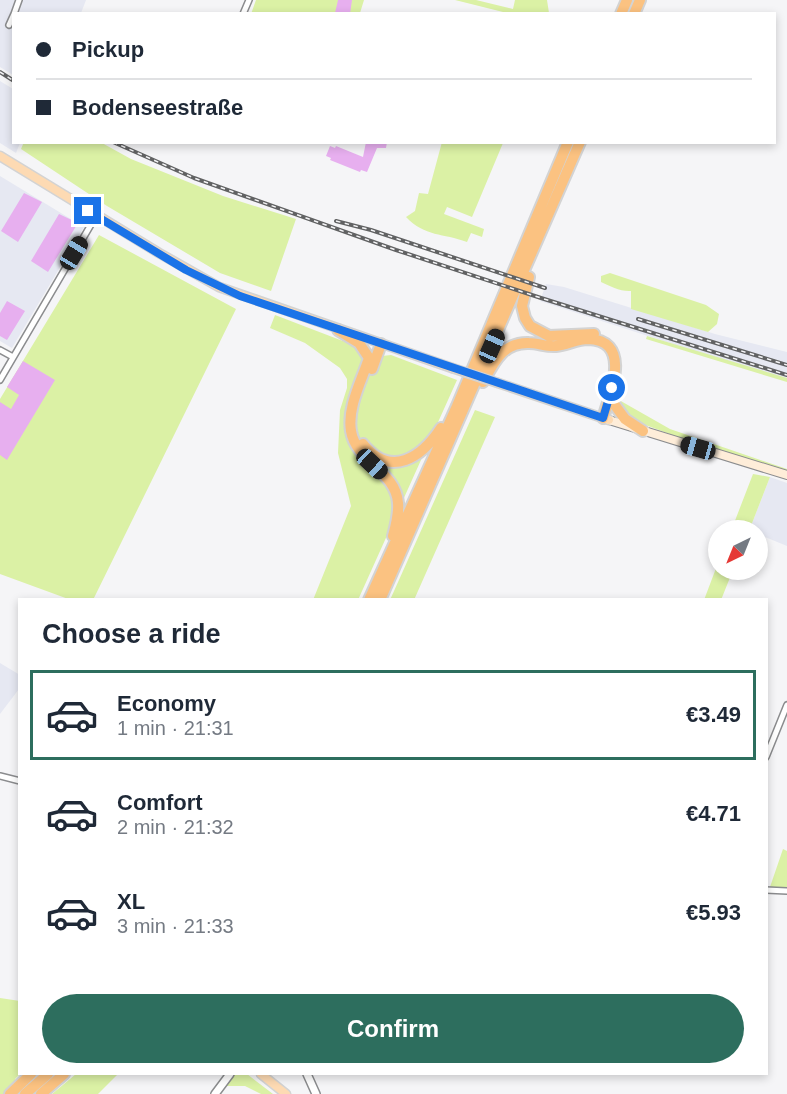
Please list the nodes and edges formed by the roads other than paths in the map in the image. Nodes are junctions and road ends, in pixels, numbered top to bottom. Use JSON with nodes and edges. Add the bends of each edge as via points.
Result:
{"nodes":[{"id":1,"x":12,"y":19,"type":"edge"},
{"id":2,"x":9,"y":26,"type":"dead end"},
{"id":3,"x":567,"y":144,"type":"edge"},
{"id":4,"x":579,"y":144,"type":"edge"},
{"id":5,"x":0,"y":156,"type":"edge"},
{"id":6,"x":96,"y":216,"type":"junction"},
{"id":7,"x":534,"y":250,"type":"junction"},
{"id":8,"x":338,"y":330,"type":"junction"},
{"id":9,"x":377,"y":343,"type":"junction"},
{"id":10,"x":0,"y":350,"type":"edge"},
{"id":11,"x":13,"y":357,"type":"junction"},
{"id":12,"x":371,"y":360,"type":"junction"},
{"id":13,"x":367,"y":374,"type":"junction"},
{"id":14,"x":0,"y":380,"type":"edge"},
{"id":15,"x":615,"y":390,"type":"junction"},
{"id":16,"x":611,"y":403,"type":"junction"},
{"id":17,"x":457,"y":406,"type":"junction"},
{"id":18,"x":606,"y":419,"type":"junction"},
{"id":19,"x":459,"y":420,"type":"junction"},
{"id":20,"x":643,"y":431,"type":"junction"},
{"id":21,"x":787,"y":475,"type":"edge"},
{"id":22,"x":389,"y":557,"type":"junction"},
{"id":23,"x":370,"y":598,"type":"edge"},
{"id":24,"x":381,"y":598,"type":"edge"},
{"id":25,"x":787,"y":705,"type":"edge"},
{"id":26,"x":768,"y":752,"type":"edge"},
{"id":27,"x":0,"y":776,"type":"edge"},
{"id":28,"x":18,"y":780,"type":"edge"},
{"id":29,"x":768,"y":890,"type":"edge"},
{"id":30,"x":787,"y":891,"type":"edge"},
{"id":31,"x":30,"y":1075,"type":"edge"},
{"id":32,"x":47,"y":1075,"type":"edge"},
{"id":33,"x":63,"y":1075,"type":"edge"},
{"id":34,"x":229,"y":1075,"type":"edge"},
{"id":35,"x":262,"y":1075,"type":"edge"},
{"id":36,"x":307,"y":1075,"type":"edge"},
{"id":37,"x":10,"y":1094,"type":"edge"},
{"id":38,"x":25,"y":1094,"type":"edge"},
{"id":39,"x":41,"y":1094,"type":"edge"},
{"id":40,"x":215,"y":1094,"type":"edge"},
{"id":41,"x":286,"y":1094,"type":"edge"},
{"id":42,"x":316,"y":1094,"type":"edge"}],
"edges":[{"from":1,"to":2,"type":"street"},
{"from":3,"to":17,"type":"highway"},
{"from":4,"to":7,"type":"highway"},
{"from":5,"to":6,"type":"main road"},
{"from":6,"to":8,"type":"main road","via":[[219,287]]},
{"from":6,"to":11,"type":"street"},
{"from":7,"to":15,"type":"highway","via":[[522,302],[527,322],[549,336],[589,333],[608,339],[620,353],[623,364]]},
{"from":7,"to":19,"type":"highway"},
{"from":8,"to":9,"type":"main road"},
{"from":8,"to":12,"type":"highway","via":[[359,344]]},
{"from":9,"to":12,"type":"highway"},
{"from":9,"to":18,"type":"main road","bridge":true},
{"from":10,"to":11,"type":"street"},
{"from":11,"to":14,"type":"street"},
{"from":12,"to":13,"type":"highway"},
{"from":13,"to":17,"type":"highway","via":[[358,411],[358,434],[368,450],[383,459],[395,462],[421,453]]},
{"from":13,"to":22,"type":"highway","via":[[353,407],[351,432],[363,454],[395,490],[398,515]]},
{"from":15,"to":16,"type":"highway"},
{"from":15,"to":19,"type":"highway","via":[[616,364],[608,348],[600,343],[587,339],[556,346],[516,344],[497,357]]},
{"from":16,"to":18,"type":"highway"},
{"from":16,"to":20,"type":"highway"},
{"from":17,"to":22,"type":"highway"},
{"from":18,"to":20,"type":"main road"},
{"from":19,"to":24,"type":"highway"},
{"from":20,"to":21,"type":"main road"},
{"from":22,"to":23,"type":"highway"},
{"from":25,"to":26,"type":"street"},
{"from":27,"to":28,"type":"street"},
{"from":29,"to":30,"type":"street"},
{"from":31,"to":37,"type":"highway"},
{"from":32,"to":38,"type":"highway"},
{"from":33,"to":39,"type":"highway"},
{"from":34,"to":40,"type":"street"},
{"from":35,"to":41,"type":"main road"},
{"from":36,"to":42,"type":"street"}]}
